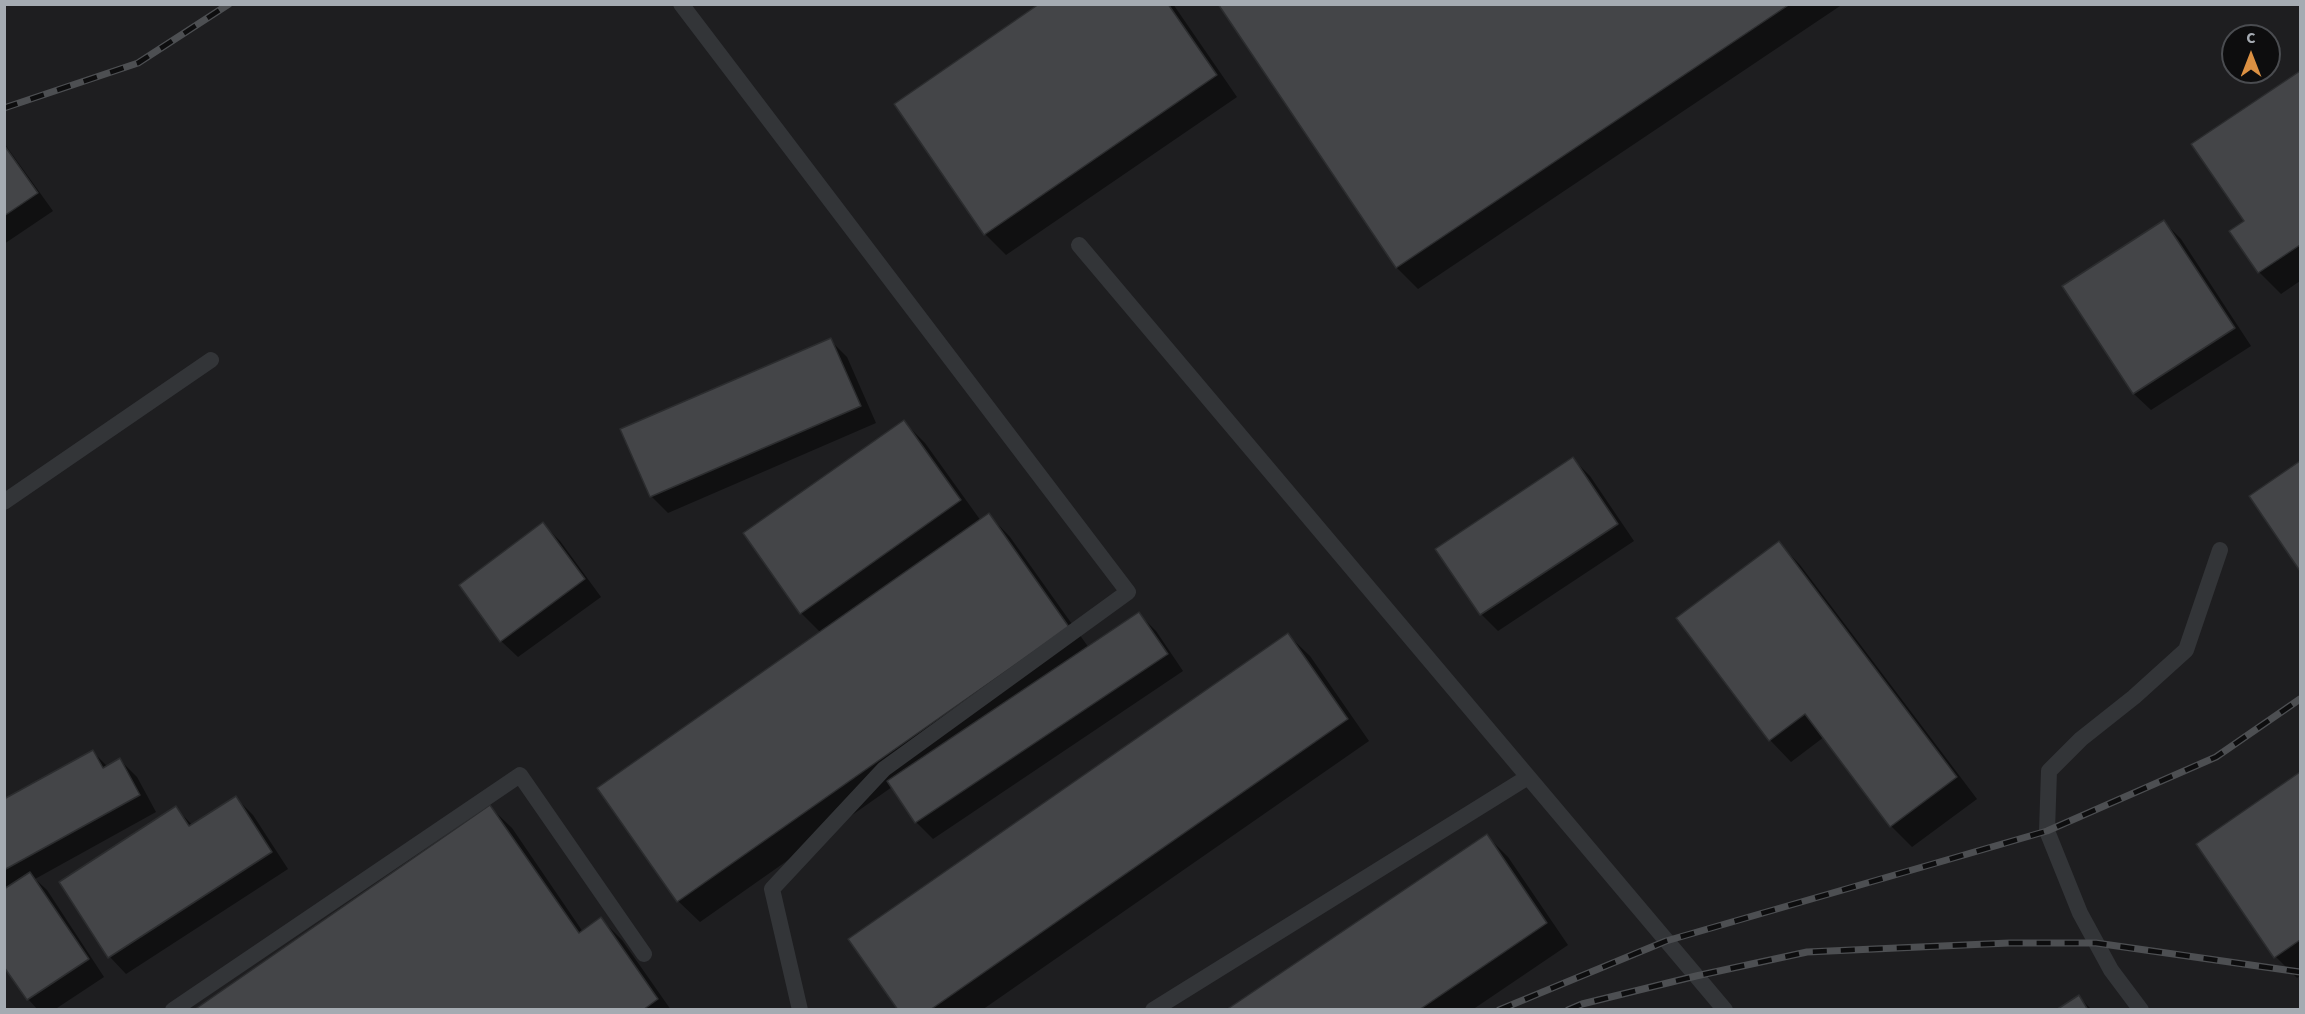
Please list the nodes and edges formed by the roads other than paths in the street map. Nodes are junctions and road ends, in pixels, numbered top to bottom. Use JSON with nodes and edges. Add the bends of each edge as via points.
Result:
{"nodes":[{"id":1,"x":681,"y":4,"type":"edge"},
{"id":2,"x":1079,"y":245,"type":"dead end"},
{"id":3,"x":211,"y":360,"type":"dead end"},
{"id":4,"x":4,"y":502,"type":"edge"},
{"id":5,"x":2220,"y":550,"type":"dead end"},
{"id":6,"x":1528,"y":777,"type":"junction"},
{"id":7,"x":644,"y":954,"type":"dead end"},
{"id":8,"x":173,"y":1010,"type":"edge"},
{"id":9,"x":800,"y":1010,"type":"edge"},
{"id":10,"x":1153,"y":1010,"type":"edge"},
{"id":11,"x":1725,"y":1010,"type":"edge"},
{"id":12,"x":2141,"y":1010,"type":"edge"}],
"edges":[{"from":1,"to":9,"type":"lane","via":[[1128,592],[884,770],[772,889]]},
{"from":2,"to":6,"type":"lane"},
{"from":3,"to":4,"type":"lane"},
{"from":5,"to":12,"type":"lane","via":[[2186,650],[2049,771],[2047,831],[2080,913],[2111,969]]},
{"from":6,"to":10,"type":"lane"},
{"from":6,"to":11,"type":"lane"},
{"from":7,"to":8,"type":"lane","via":[[520,775]]}]}
